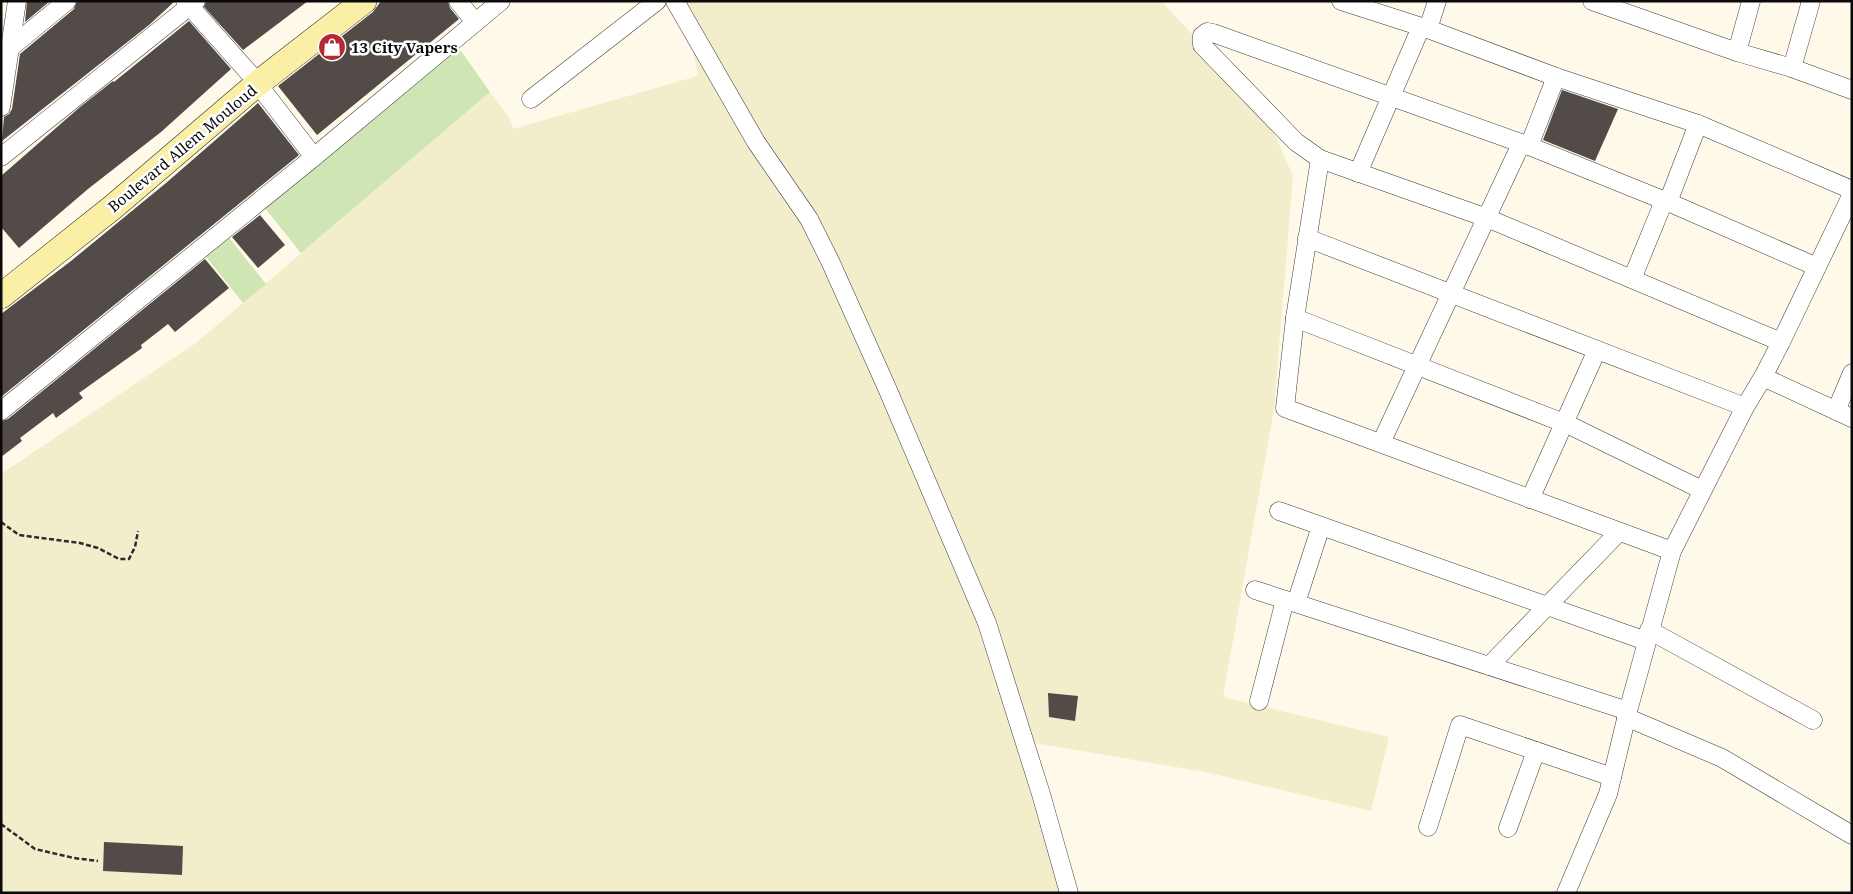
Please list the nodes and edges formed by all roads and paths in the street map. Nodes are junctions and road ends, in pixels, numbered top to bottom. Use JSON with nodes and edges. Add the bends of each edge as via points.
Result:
{"nodes":[{"id":1,"x":17,"y":1,"type":"edge"},
{"id":2,"x":67,"y":1,"type":"edge"},
{"id":3,"x":339,"y":1,"type":"edge"},
{"id":4,"x":364,"y":1,"type":"edge"},
{"id":5,"x":458,"y":1,"type":"edge"},
{"id":6,"x":501,"y":1,"type":"edge"},
{"id":7,"x":656,"y":1,"type":"edge"},
{"id":8,"x":675,"y":1,"type":"edge"},
{"id":9,"x":1341,"y":1,"type":"edge"},
{"id":10,"x":1437,"y":1,"type":"edge"},
{"id":11,"x":1592,"y":1,"type":"edge"},
{"id":12,"x":1751,"y":1,"type":"edge"},
{"id":13,"x":1812,"y":1,"type":"edge"},
{"id":14,"x":190,"y":3,"type":"edge"},
{"id":15,"x":475,"y":22,"type":"junction"},
{"id":16,"x":1425,"y":28,"type":"junction"},
{"id":17,"x":10,"y":48,"type":"junction"},
{"id":18,"x":1737,"y":52,"type":"junction"},
{"id":19,"x":1792,"y":68,"type":"junction"},
{"id":20,"x":1556,"y":77,"type":"junction"},
{"id":21,"x":253,"y":79,"type":"junction"},
{"id":22,"x":1852,"y":90,"type":"edge"},
{"id":23,"x":1391,"y":95,"type":"junction"},
{"id":24,"x":531,"y":100,"type":"dead end"},
{"id":25,"x":1,"y":107,"type":"edge"},
{"id":26,"x":1698,"y":124,"type":"junction"},
{"id":27,"x":1525,"y":145,"type":"junction"},
{"id":28,"x":1,"y":157,"type":"edge"},
{"id":29,"x":314,"y":157,"type":"junction"},
{"id":30,"x":1320,"y":159,"type":"junction"},
{"id":31,"x":1358,"y":172,"type":"junction"},
{"id":32,"x":1852,"y":190,"type":"edge"},
{"id":33,"x":1852,"y":194,"type":"edge"},
{"id":34,"x":1666,"y":202,"type":"junction"},
{"id":35,"x":1486,"y":218,"type":"junction"},
{"id":36,"x":1307,"y":238,"type":"junction"},
{"id":37,"x":1817,"y":267,"type":"junction"},
{"id":38,"x":1632,"y":279,"type":"junction"},
{"id":39,"x":1,"y":281,"type":"edge"},
{"id":40,"x":1451,"y":294,"type":"junction"},
{"id":41,"x":1,"y":296,"type":"edge"},
{"id":42,"x":1295,"y":318,"type":"junction"},
{"id":43,"x":1781,"y":342,"type":"junction"},
{"id":44,"x":1597,"y":350,"type":"junction"},
{"id":45,"x":1417,"y":366,"type":"junction"},
{"id":46,"x":1852,"y":373,"type":"edge"},
{"id":47,"x":1763,"y":377,"type":"junction"},
{"id":48,"x":1745,"y":407,"type":"junction"},
{"id":49,"x":1,"y":411,"type":"edge"},
{"id":50,"x":1836,"y":411,"type":"junction"},
{"id":51,"x":1852,"y":418,"type":"edge"},
{"id":52,"x":1564,"y":423,"type":"junction"},
{"id":53,"x":1381,"y":443,"type":"junction"},
{"id":54,"x":1702,"y":490,"type":"junction"},
{"id":55,"x":1530,"y":499,"type":"junction"},
{"id":56,"x":1279,"y":511,"type":"dead end"},
{"id":57,"x":1,"y":522,"type":"edge"},
{"id":58,"x":1321,"y":526,"type":"junction"},
{"id":59,"x":138,"y":531,"type":"dead end"},
{"id":60,"x":1619,"y":532,"type":"junction"},
{"id":61,"x":1672,"y":551,"type":"junction"},
{"id":62,"x":1255,"y":590,"type":"dead end"},
{"id":63,"x":1290,"y":601,"type":"junction"},
{"id":64,"x":1548,"y":606,"type":"junction"},
{"id":65,"x":1648,"y":636,"type":"junction"},
{"id":66,"x":1489,"y":666,"type":"junction"},
{"id":67,"x":1259,"y":701,"type":"dead end"},
{"id":68,"x":1627,"y":714,"type":"junction"},
{"id":69,"x":1813,"y":720,"type":"dead end"},
{"id":70,"x":1536,"y":751,"type":"junction"},
{"id":71,"x":1612,"y":777,"type":"junction"},
{"id":72,"x":1,"y":824,"type":"edge"},
{"id":73,"x":1428,"y":827,"type":"dead end"},
{"id":74,"x":1508,"y":828,"type":"dead end"},
{"id":75,"x":1852,"y":835,"type":"edge"},
{"id":76,"x":98,"y":861,"type":"dead end"},
{"id":77,"x":1069,"y":893,"type":"edge"},
{"id":78,"x":1566,"y":893,"type":"edge"}],
"edges":[{"from":1,"to":17,"type":"street"},
{"from":2,"to":17,"type":"street"},
{"from":3,"to":21,"type":"main road","name":"Boulevard Allem Mouloud"},
{"from":4,"to":21,"type":"main road","name":"Boulevard Allem Mouloud"},
{"from":5,"to":15,"type":"street"},
{"from":6,"to":15,"type":"street"},
{"from":7,"to":24,"type":"street"},
{"from":8,"to":77,"type":"street","via":[[756,142],[808,220],[887,388],[988,623]]},
{"from":9,"to":16,"type":"street"},
{"from":10,"to":16,"type":"street"},
{"from":11,"to":18,"type":"street"},
{"from":12,"to":18,"type":"street"},
{"from":13,"to":19,"type":"street"},
{"from":14,"to":21,"type":"street"},
{"from":14,"to":28,"type":"street"},
{"from":15,"to":29,"type":"street"},
{"from":16,"to":20,"type":"street"},
{"from":16,"to":23,"type":"street"},
{"from":17,"to":25,"type":"street"},
{"from":18,"to":19,"type":"street"},
{"from":19,"to":22,"type":"street"},
{"from":20,"to":26,"type":"street"},
{"from":20,"to":27,"type":"street"},
{"from":21,"to":29,"type":"street"},
{"from":21,"to":39,"type":"main road","name":"Boulevard Allem Mouloud"},
{"from":21,"to":41,"type":"main road","name":"Boulevard Allem Mouloud","via":[[113,207]]},
{"from":23,"to":27,"type":"street"},
{"from":23,"to":30,"type":"street","via":[[1210,32],[1204,34],[1202,45],[1296,142]]},
{"from":23,"to":31,"type":"street"},
{"from":26,"to":32,"type":"street"},
{"from":26,"to":34,"type":"street"},
{"from":27,"to":34,"type":"street"},
{"from":27,"to":35,"type":"street"},
{"from":29,"to":49,"type":"street"},
{"from":30,"to":31,"type":"street"},
{"from":30,"to":36,"type":"street"},
{"from":31,"to":35,"type":"street"},
{"from":33,"to":37,"type":"street"},
{"from":34,"to":37,"type":"street"},
{"from":34,"to":38,"type":"street"},
{"from":35,"to":38,"type":"street"},
{"from":35,"to":40,"type":"street"},
{"from":36,"to":40,"type":"street"},
{"from":36,"to":42,"type":"street"},
{"from":37,"to":43,"type":"street"},
{"from":38,"to":43,"type":"street"},
{"from":40,"to":44,"type":"street"},
{"from":40,"to":45,"type":"street"},
{"from":42,"to":45,"type":"street"},
{"from":42,"to":53,"type":"street","via":[[1285,408]]},
{"from":43,"to":47,"type":"street"},
{"from":44,"to":48,"type":"street"},
{"from":44,"to":52,"type":"street"},
{"from":45,"to":52,"type":"street"},
{"from":45,"to":53,"type":"street"},
{"from":46,"to":50,"type":"street"},
{"from":47,"to":48,"type":"street"},
{"from":47,"to":50,"type":"street"},
{"from":48,"to":54,"type":"street"},
{"from":50,"to":51,"type":"street"},
{"from":52,"to":54,"type":"street"},
{"from":52,"to":55,"type":"street"},
{"from":53,"to":55,"type":"street"},
{"from":54,"to":61,"type":"street"},
{"from":55,"to":60,"type":"street"},
{"from":56,"to":58,"type":"street"},
{"from":57,"to":59,"type":"path","via":[[19,535],[89,545],[119,560],[129,559]]},
{"from":58,"to":63,"type":"street"},
{"from":58,"to":64,"type":"street"},
{"from":60,"to":61,"type":"street"},
{"from":60,"to":64,"type":"street"},
{"from":61,"to":65,"type":"street"},
{"from":62,"to":63,"type":"street"},
{"from":63,"to":66,"type":"street"},
{"from":63,"to":67,"type":"street"},
{"from":64,"to":65,"type":"street"},
{"from":64,"to":66,"type":"street"},
{"from":65,"to":68,"type":"street"},
{"from":65,"to":69,"type":"street"},
{"from":66,"to":68,"type":"street"},
{"from":68,"to":71,"type":"street"},
{"from":68,"to":75,"type":"street","via":[[1722,758]]},
{"from":70,"to":71,"type":"street"},
{"from":70,"to":73,"type":"street","via":[[1460,725]]},
{"from":70,"to":74,"type":"street"},
{"from":71,"to":78,"type":"street","via":[[1608,794]]},
{"from":72,"to":76,"type":"path","via":[[35,849]]}]}
